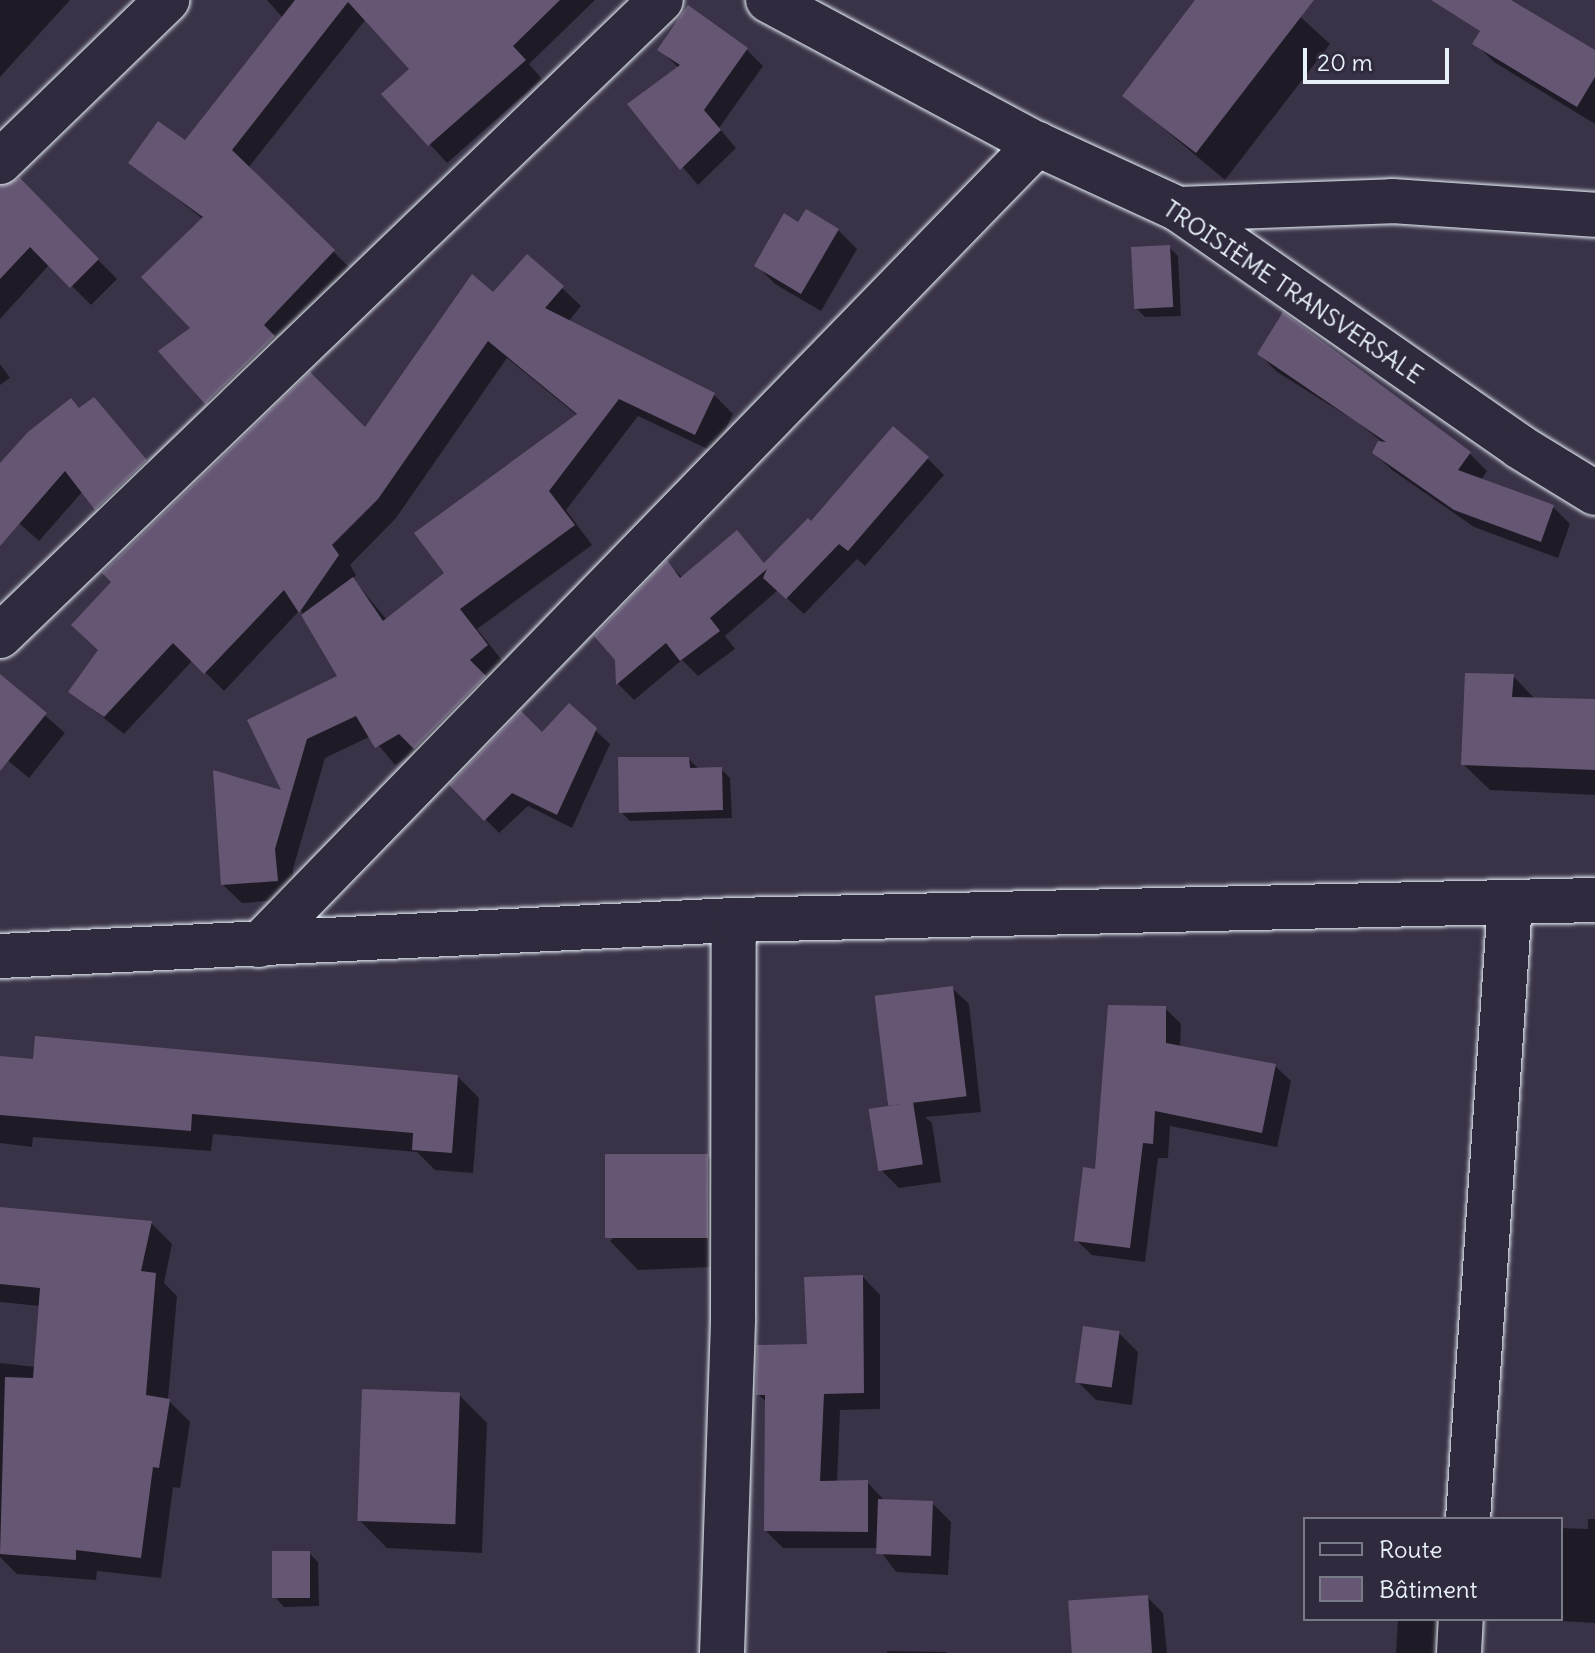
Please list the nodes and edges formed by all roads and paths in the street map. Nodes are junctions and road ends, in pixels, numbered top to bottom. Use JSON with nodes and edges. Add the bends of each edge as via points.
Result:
{"nodes":[{"id":1,"x":167,"y":0,"type":"edge"},
{"id":2,"x":661,"y":0,"type":"edge"},
{"id":3,"x":768,"y":0,"type":"edge"},
{"id":4,"x":1037,"y":144,"type":"junction"},
{"id":5,"x":0,"y":162,"type":"edge"},
{"id":6,"x":1178,"y":209,"type":"junction"},
{"id":7,"x":1595,"y":215,"type":"edge"},
{"id":8,"x":1595,"y":493,"type":"edge"},
{"id":9,"x":0,"y":636,"type":"edge"},
{"id":10,"x":1595,"y":900,"type":"edge"},
{"id":11,"x":1510,"y":903,"type":"junction"},
{"id":12,"x":734,"y":920,"type":"junction"},
{"id":13,"x":259,"y":945,"type":"junction"},
{"id":14,"x":0,"y":956,"type":"edge"},
{"id":15,"x":1468,"y":1517,"type":"edge"},
{"id":16,"x":1461,"y":1621,"type":"edge"},
{"id":17,"x":722,"y":1653,"type":"edge"},
{"id":18,"x":1459,"y":1653,"type":"edge"}],
"edges":[{"from":1,"to":5,"type":"street"},
{"from":2,"to":9,"type":"street"},
{"from":3,"to":4,"type":"street","name":"TROISIÈME TRANSVERSALE"},
{"from":4,"to":6,"type":"street","name":"TROISIÈME TRANSVERSALE"},
{"from":4,"to":13,"type":"street"},
{"from":6,"to":7,"type":"street","via":[[1392,201]]},
{"from":6,"to":8,"type":"street","name":"TROISIÈME TRANSVERSALE","via":[[1520,447]]},
{"from":10,"to":11,"type":"street"},
{"from":11,"to":12,"type":"street"},
{"from":11,"to":15,"type":"street"},
{"from":12,"to":13,"type":"street"},
{"from":12,"to":17,"type":"street","via":[[733,1317]]},
{"from":13,"to":14,"type":"street"},
{"from":16,"to":18,"type":"street"}]}
